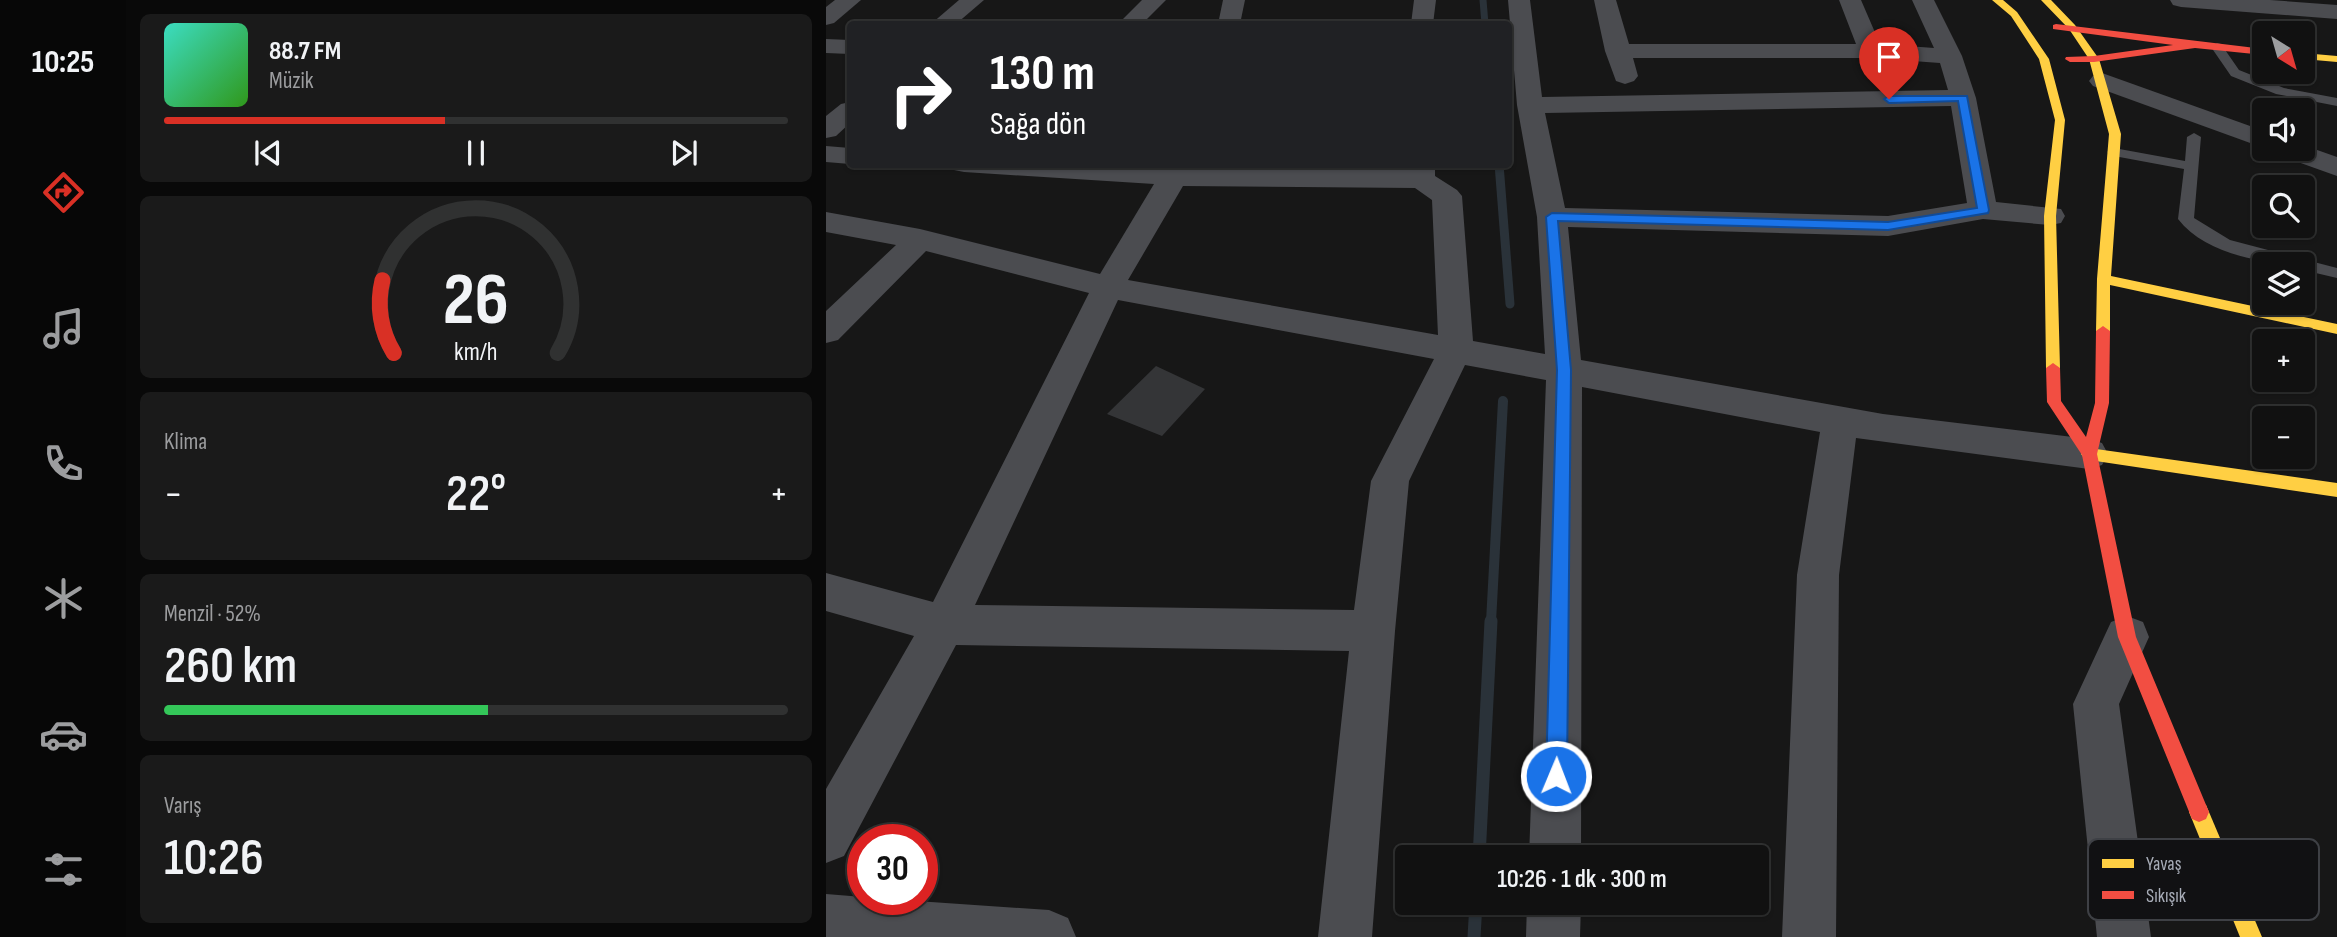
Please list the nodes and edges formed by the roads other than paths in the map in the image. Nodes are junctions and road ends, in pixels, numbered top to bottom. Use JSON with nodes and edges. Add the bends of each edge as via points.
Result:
{"nodes":[{"id":1,"x":850,"y":0,"type":"edge"},
{"id":2,"x":973,"y":0,"type":"edge"},
{"id":3,"x":1155,"y":0,"type":"edge"},
{"id":4,"x":1234,"y":0,"type":"edge"},
{"id":5,"x":1425,"y":0,"type":"edge"},
{"id":6,"x":1519,"y":0,"type":"edge"},
{"id":7,"x":1605,"y":0,"type":"edge"},
{"id":8,"x":1850,"y":0,"type":"edge"},
{"id":9,"x":1923,"y":0,"type":"edge"},
{"id":10,"x":1997,"y":0,"type":"edge"},
{"id":11,"x":2046,"y":0,"type":"edge"},
{"id":12,"x":2181,"y":0,"type":"edge"},
{"id":13,"x":2284,"y":4,"type":"edge"},
{"id":14,"x":2337,"y":12,"type":"edge"},
{"id":15,"x":826,"y":18,"type":"edge"},
{"id":16,"x":946,"y":21,"type":"edge"},
{"id":17,"x":1132,"y":21,"type":"edge"},
{"id":18,"x":1230,"y":21,"type":"edge"},
{"id":19,"x":1422,"y":21,"type":"edge"},
{"id":20,"x":2024,"y":27,"type":"junction"},
{"id":21,"x":2072,"y":27,"type":"junction"},
{"id":22,"x":826,"y":46,"type":"edge"},
{"id":23,"x":2206,"y":46,"type":"junction"},
{"id":24,"x":847,"y":47,"type":"edge"},
{"id":25,"x":1618,"y":51,"type":"junction"},
{"id":26,"x":1778,"y":51,"type":"junction"},
{"id":27,"x":1871,"y":51,"type":"junction"},
{"id":28,"x":2252,"y":51,"type":"edge"},
{"id":29,"x":1950,"y":57,"type":"junction"},
{"id":30,"x":2315,"y":57,"type":"edge"},
{"id":31,"x":2044,"y":59,"type":"junction"},
{"id":32,"x":2337,"y":60,"type":"edge"},
{"id":33,"x":2098,"y":70,"type":"junction"},
{"id":34,"x":1963,"y":98,"type":"junction"},
{"id":35,"x":1791,"y":101,"type":"junction"},
{"id":36,"x":2337,"y":102,"type":"edge"},
{"id":37,"x":1633,"y":104,"type":"junction"},
{"id":38,"x":1530,"y":105,"type":"junction"},
{"id":39,"x":847,"y":112,"type":"edge"},
{"id":40,"x":826,"y":130,"type":"edge"},
{"id":41,"x":2252,"y":135,"type":"edge"},
{"id":42,"x":2194,"y":137,"type":"dead end"},
{"id":43,"x":2114,"y":152,"type":"junction"},
{"id":44,"x":826,"y":154,"type":"edge"},
{"id":45,"x":847,"y":156,"type":"edge"},
{"id":46,"x":2315,"y":159,"type":"edge"},
{"id":47,"x":2189,"y":166,"type":"junction"},
{"id":48,"x":2337,"y":167,"type":"edge"},
{"id":49,"x":1086,"y":168,"type":"edge"},
{"id":50,"x":1178,"y":171,"type":"edge"},
{"id":51,"x":1421,"y":172,"type":"edge"},
{"id":52,"x":1983,"y":210,"type":"junction"},
{"id":53,"x":2050,"y":216,"type":"junction"},
{"id":54,"x":1552,"y":217,"type":"junction"},
{"id":55,"x":826,"y":222,"type":"edge"},
{"id":56,"x":920,"y":239,"type":"junction"},
{"id":57,"x":2252,"y":252,"type":"edge"},
{"id":58,"x":2315,"y":268,"type":"edge"},
{"id":59,"x":2335,"y":273,"type":"edge"},
{"id":60,"x":2104,"y":279,"type":"junction"},
{"id":61,"x":1108,"y":287,"type":"junction"},
{"id":62,"x":2337,"y":328,"type":"edge"},
{"id":63,"x":826,"y":331,"type":"edge"},
{"id":64,"x":1456,"y":349,"type":"junction"},
{"id":65,"x":1564,"y":370,"type":"junction"},
{"id":66,"x":1840,"y":421,"type":"junction"},
{"id":67,"x":2089,"y":454,"type":"junction"},
{"id":68,"x":2337,"y":490,"type":"edge"},
{"id":69,"x":826,"y":592,"type":"edge"},
{"id":70,"x":943,"y":625,"type":"junction"},
{"id":71,"x":1373,"y":631,"type":"junction"},
{"id":72,"x":2127,"y":637,"type":"junction"},
{"id":73,"x":826,"y":838,"type":"edge"},
{"id":74,"x":2112,"y":839,"type":"edge"},
{"id":75,"x":2210,"y":839,"type":"edge"},
{"id":76,"x":1555,"y":845,"type":"edge"},
{"id":77,"x":1554,"y":915,"type":"edge"},
{"id":78,"x":2244,"y":920,"type":"edge"},
{"id":79,"x":826,"y":921,"type":"edge"},
{"id":80,"x":1049,"y":937,"type":"edge"},
{"id":81,"x":1345,"y":937,"type":"edge"},
{"id":82,"x":1553,"y":937,"type":"edge"},
{"id":83,"x":1809,"y":937,"type":"edge"},
{"id":84,"x":2251,"y":937,"type":"edge"}],
"edges":[{"from":1,"to":15,"type":"street"},
{"from":2,"to":16,"type":"street"},
{"from":3,"to":17,"type":"street"},
{"from":4,"to":18,"type":"street"},
{"from":5,"to":19,"type":"street"},
{"from":6,"to":38,"type":"street"},
{"from":7,"to":25,"type":"street"},
{"from":8,"to":27,"type":"street"},
{"from":9,"to":29,"type":"street"},
{"from":10,"to":20,"type":"main road"},
{"from":11,"to":21,"type":"main road"},
{"from":12,"to":13,"type":"street"},
{"from":12,"to":23,"type":"street"},
{"from":13,"to":14,"type":"street"},
{"from":20,"to":21,"type":"main road"},
{"from":20,"to":31,"type":"main road"},
{"from":21,"to":23,"type":"main road"},
{"from":21,"to":33,"type":"main road"},
{"from":22,"to":24,"type":"street"},
{"from":23,"to":28,"type":"main road"},
{"from":23,"to":33,"type":"main road"},
{"from":23,"to":36,"type":"lane","via":[[2235,73],[2281,90]]},
{"from":25,"to":26,"type":"street"},
{"from":25,"to":37,"type":"street"},
{"from":26,"to":27,"type":"street"},
{"from":26,"to":35,"type":"street"},
{"from":27,"to":29,"type":"street"},
{"from":29,"to":34,"type":"street"},
{"from":30,"to":32,"type":"main road"},
{"from":31,"to":33,"type":"main road"},
{"from":31,"to":53,"type":"main road","via":[[2060,120]]},
{"from":33,"to":41,"type":"street"},
{"from":33,"to":43,"type":"main road","via":[[2115,134]]},
{"from":34,"to":35,"type":"street"},
{"from":34,"to":52,"type":"street"},
{"from":35,"to":37,"type":"street"},
{"from":37,"to":38,"type":"street"},
{"from":38,"to":54,"type":"street"},
{"from":39,"to":40,"type":"street"},
{"from":42,"to":47,"type":"lane"},
{"from":43,"to":47,"type":"lane"},
{"from":43,"to":60,"type":"main road"},
{"from":44,"to":45,"type":"street"},
{"from":46,"to":48,"type":"street"},
{"from":47,"to":57,"type":"lane","via":[[2186,219],[2200,234]]},
{"from":49,"to":50,"type":"street"},
{"from":50,"to":51,"type":"street"},
{"from":50,"to":61,"type":"street"},
{"from":51,"to":64,"type":"street","via":[[1447,196]]},
{"from":52,"to":53,"type":"street"},
{"from":52,"to":54,"type":"street","via":[[1888,226]]},
{"from":53,"to":67,"type":"main road","via":[[2054,402]]},
{"from":54,"to":65,"type":"street"},
{"from":55,"to":56,"type":"street"},
{"from":56,"to":61,"type":"street"},
{"from":56,"to":63,"type":"street"},
{"from":58,"to":59,"type":"lane"},
{"from":60,"to":62,"type":"main road"},
{"from":60,"to":67,"type":"main road","via":[[2102,403]]},
{"from":61,"to":64,"type":"street"},
{"from":61,"to":70,"type":"street"},
{"from":64,"to":65,"type":"street"},
{"from":64,"to":71,"type":"street","via":[[1390,481]]},
{"from":65,"to":66,"type":"street"},
{"from":65,"to":76,"type":"street"},
{"from":66,"to":67,"type":"street"},
{"from":66,"to":83,"type":"street","via":[[1818,575]]},
{"from":67,"to":68,"type":"main road"},
{"from":67,"to":72,"type":"main road"},
{"from":69,"to":70,"type":"street"},
{"from":70,"to":71,"type":"street"},
{"from":70,"to":73,"type":"street"},
{"from":71,"to":81,"type":"street"},
{"from":72,"to":74,"type":"street","via":[[2096,704]]},
{"from":72,"to":75,"type":"main road"},
{"from":77,"to":82,"type":"street"},
{"from":78,"to":84,"type":"main road"},
{"from":79,"to":80,"type":"street"}]}
